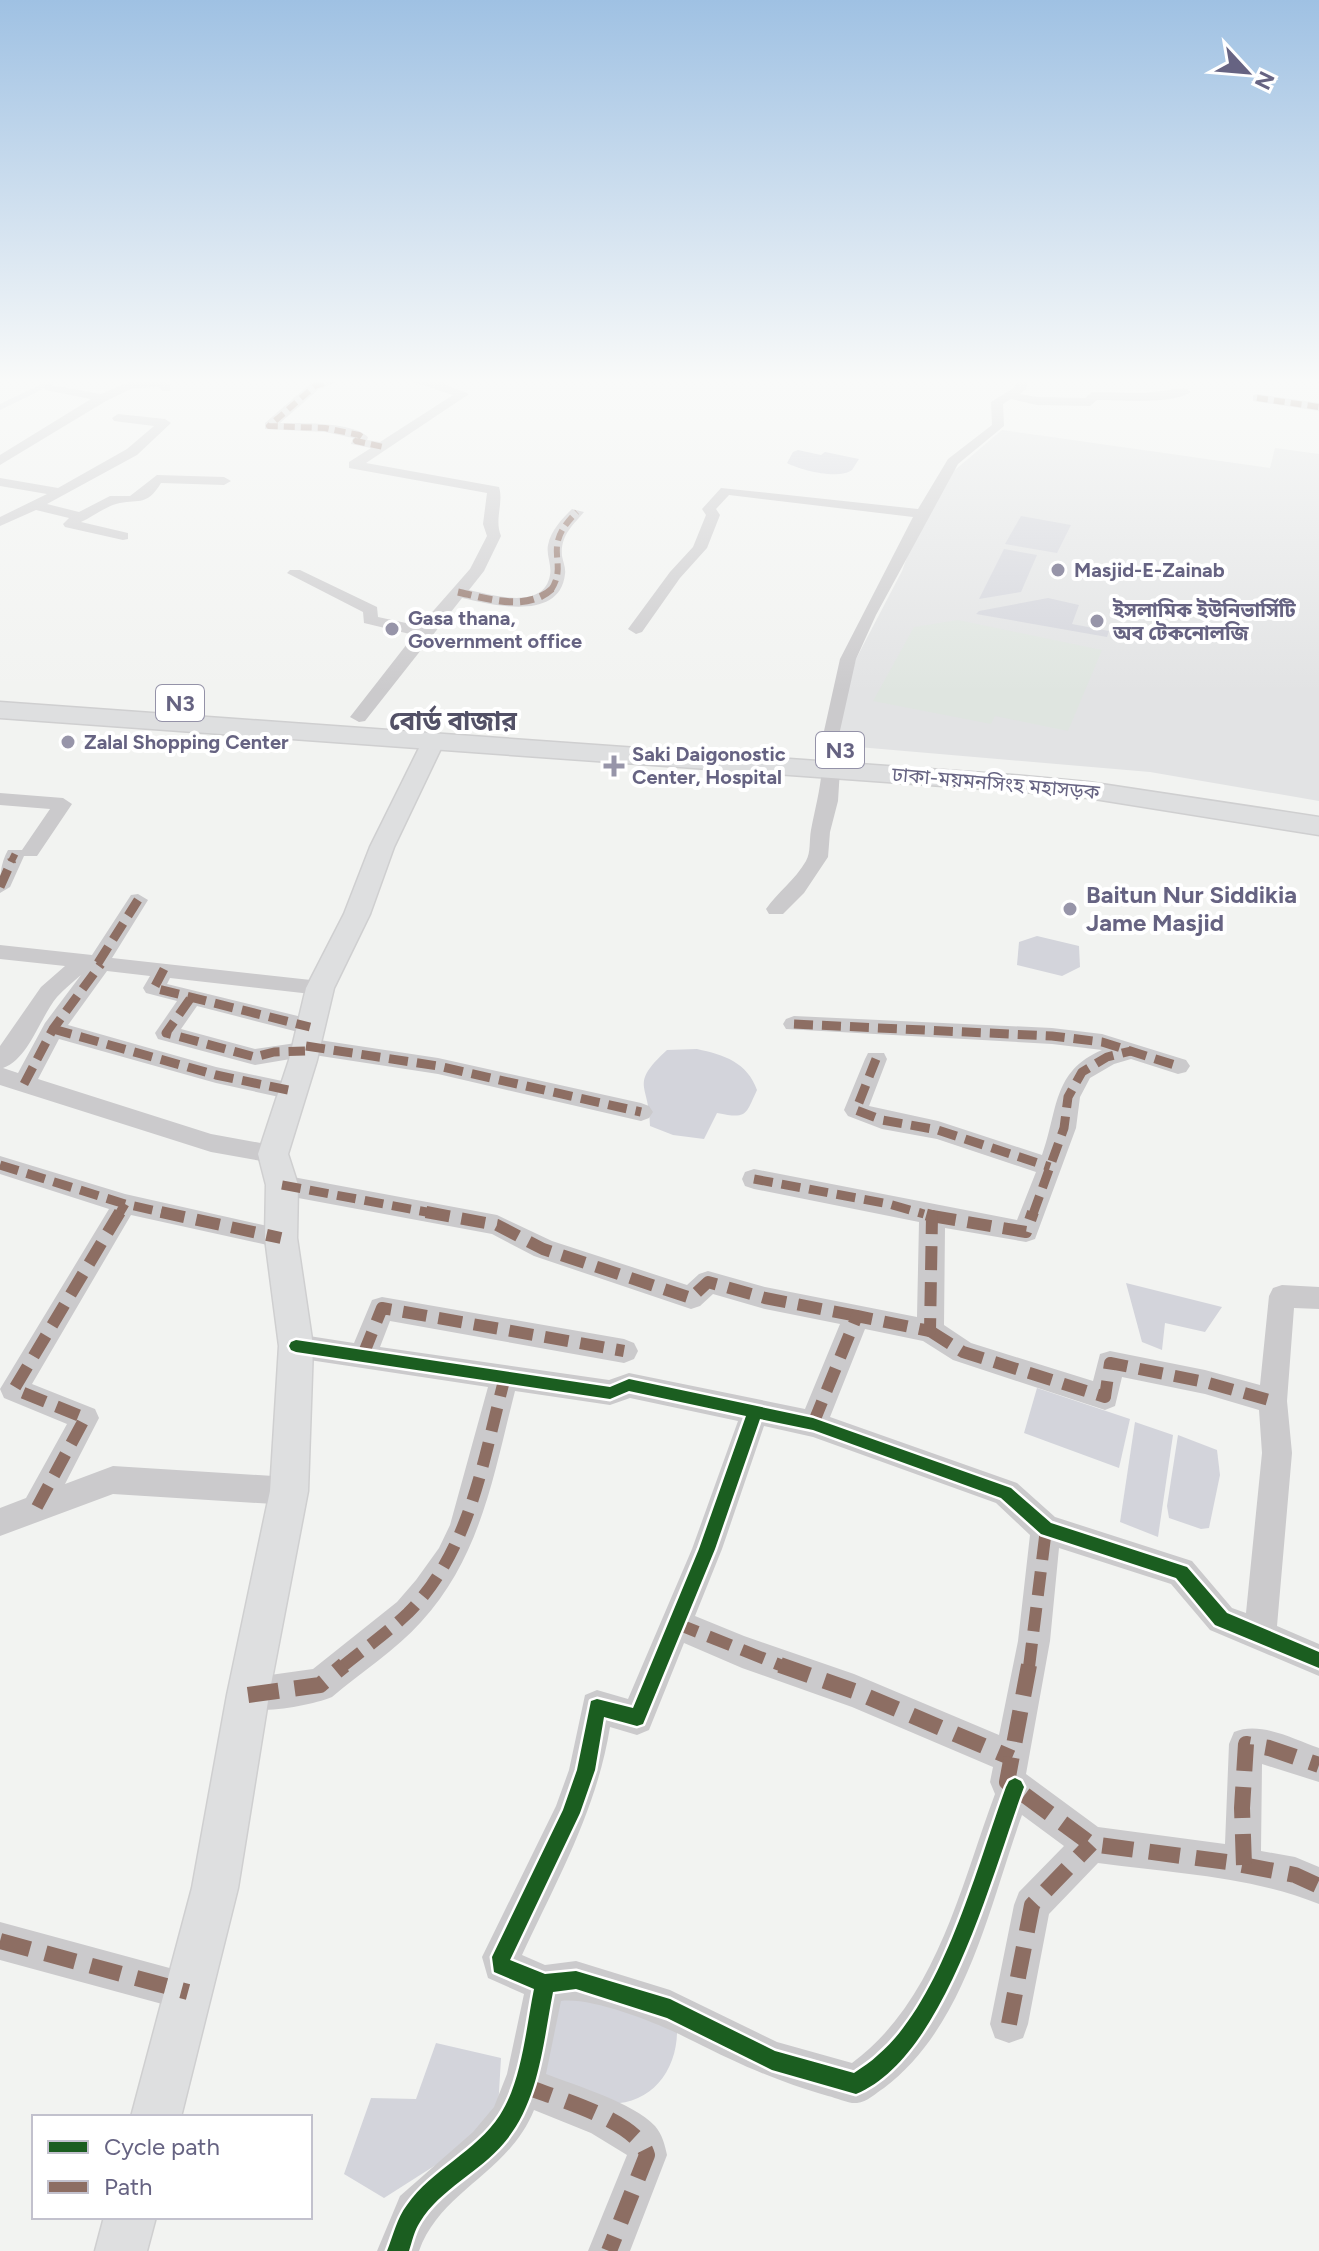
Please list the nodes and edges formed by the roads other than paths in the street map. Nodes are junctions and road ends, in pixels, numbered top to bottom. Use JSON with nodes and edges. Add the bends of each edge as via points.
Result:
{"nodes":[{"id":1,"x":7,"y":483,"type":"edge"},
{"id":2,"x":76,"y":483,"type":"edge"},
{"id":3,"x":154,"y":483,"type":"edge"},
{"id":4,"x":455,"y":483,"type":"edge"},
{"id":5,"x":940,"y":483,"type":"edge"},
{"id":6,"x":55,"y":495,"type":"junction"},
{"id":7,"x":35,"y":505,"type":"junction"},
{"id":8,"x":577,"y":512,"type":"dead end"},
{"id":9,"x":922,"y":514,"type":"junction"},
{"id":10,"x":81,"y":517,"type":"junction"},
{"id":11,"x":0,"y":522,"type":"edge"},
{"id":12,"x":123,"y":536,"type":"dead end"},
{"id":13,"x":295,"y":573,"type":"dead end"},
{"id":14,"x":458,"y":592,"type":"junction"},
{"id":15,"x":636,"y":629,"type":"dead end"},
{"id":16,"x":424,"y":632,"type":"junction"},
{"id":17,"x":2,"y":707,"type":"edge"},
{"id":18,"x":359,"y":717,"type":"junction"},
{"id":19,"x":434,"y":740,"type":"junction"},
{"id":20,"x":830,"y":759,"type":"junction"},
{"id":21,"x":0,"y":799,"type":"edge"},
{"id":22,"x":1319,"y":805,"type":"edge"},
{"id":23,"x":1319,"y":826,"type":"edge"},
{"id":24,"x":15,"y":856,"type":"edge"},
{"id":25,"x":0,"y":887,"type":"edge"},
{"id":26,"x":138,"y":900,"type":"dead end"},
{"id":27,"x":776,"y":909,"type":"dead end"},
{"id":28,"x":0,"y":952,"type":"edge"},
{"id":29,"x":94,"y":963,"type":"junction"},
{"id":30,"x":164,"y":969,"type":"junction"},
{"id":31,"x":320,"y":988,"type":"junction"},
{"id":32,"x":190,"y":999,"type":"junction"},
{"id":33,"x":794,"y":1024,"type":"dead end"},
{"id":34,"x":53,"y":1029,"type":"junction"},
{"id":35,"x":307,"y":1041,"type":"junction"},
{"id":36,"x":1133,"y":1051,"type":"junction"},
{"id":37,"x":876,"y":1059,"type":"dead end"},
{"id":38,"x":0,"y":1061,"type":"edge"},
{"id":39,"x":1178,"y":1066,"type":"dead end"},
{"id":40,"x":0,"y":1076,"type":"edge"},
{"id":41,"x":24,"y":1084,"type":"junction"},
{"id":42,"x":293,"y":1091,"type":"junction"},
{"id":43,"x":641,"y":1112,"type":"dead end"},
{"id":44,"x":0,"y":1165,"type":"edge"},
{"id":45,"x":1050,"y":1167,"type":"junction"},
{"id":46,"x":278,"y":1170,"type":"junction"},
{"id":47,"x":754,"y":1179,"type":"dead end"},
{"id":48,"x":125,"y":1204,"type":"junction"},
{"id":49,"x":932,"y":1216,"type":"junction"},
{"id":50,"x":281,"y":1238,"type":"junction"},
{"id":51,"x":1319,"y":1298,"type":"edge"},
{"id":52,"x":857,"y":1316,"type":"junction"},
{"id":53,"x":930,"y":1331,"type":"junction"},
{"id":54,"x":296,"y":1346,"type":"junction"},
{"id":55,"x":624,"y":1351,"type":"dead end"},
{"id":56,"x":363,"y":1355,"type":"junction"},
{"id":57,"x":505,"y":1377,"type":"junction"},
{"id":58,"x":1273,"y":1401,"type":"junction"},
{"id":59,"x":755,"y":1412,"type":"junction"},
{"id":60,"x":813,"y":1424,"type":"junction"},
{"id":61,"x":289,"y":1491,"type":"junction"},
{"id":62,"x":37,"y":1507,"type":"junction"},
{"id":63,"x":0,"y":1522,"type":"edge"},
{"id":64,"x":1046,"y":1529,"type":"junction"},
{"id":65,"x":675,"y":1623,"type":"junction"},
{"id":66,"x":1260,"y":1635,"type":"junction"},
{"id":67,"x":1319,"y":1660,"type":"edge"},
{"id":68,"x":248,"y":1695,"type":"junction"},
{"id":69,"x":1319,"y":1765,"type":"edge"},
{"id":70,"x":1013,"y":1772,"type":"junction"},
{"id":71,"x":1091,"y":1844,"type":"junction"},
{"id":72,"x":1244,"y":1865,"type":"junction"},
{"id":73,"x":1319,"y":1886,"type":"edge"},
{"id":74,"x":0,"y":1941,"type":"edge"},
{"id":75,"x":545,"y":1984,"type":"junction"},
{"id":76,"x":188,"y":1992,"type":"junction"},
{"id":77,"x":1009,"y":2024,"type":"dead end"},
{"id":78,"x":522,"y":2085,"type":"junction"},
{"id":79,"x":157,"y":2115,"type":"edge"},
{"id":80,"x":129,"y":2219,"type":"edge"},
{"id":81,"x":121,"y":2251,"type":"edge"},
{"id":82,"x":398,"y":2251,"type":"edge"},
{"id":83,"x":609,"y":2251,"type":"edge"}],
"edges":[{"from":1,"to":6,"type":"street"},
{"from":2,"to":6,"type":"street"},
{"from":3,"to":10,"type":"street","via":[[133,500],[115,499]]},
{"from":4,"to":14,"type":"street","via":[[494,490],[495,503],[489,514],[494,536],[477,571]]},
{"from":5,"to":9,"type":"street"},
{"from":6,"to":7,"type":"street"},
{"from":7,"to":10,"type":"street"},
{"from":7,"to":11,"type":"street"},
{"from":8,"to":14,"type":"street","via":[[561,527],[555,550],[558,577],[543,597],[504,601]]},
{"from":9,"to":15,"type":"street","via":[[726,491],[709,509],[713,515],[700,548]]},
{"from":9,"to":20,"type":"street","via":[[848,659]]},
{"from":10,"to":12,"type":"street","via":[[70,524]]},
{"from":13,"to":16,"type":"street","via":[[371,610],[370,620]]},
{"from":14,"to":16,"type":"street"},
{"from":16,"to":18,"type":"street"},
{"from":17,"to":18,"type":"highway","name":"ঢাকা-ময়মনসিংহ মহাসড়ক","number":"N3"},
{"from":17,"to":19,"type":"highway","name":"ঢাকা-ময়মনসিংহ মহাসড়ক","number":"N3"},
{"from":18,"to":20,"type":"highway","number":"N3"},
{"from":19,"to":20,"type":"highway","name":"ঢাকা-ময়মনসিংহ মহাসড়ক","number":"N3"},
{"from":19,"to":31,"type":"main road"},
{"from":20,"to":22,"type":"highway","number":"N3","via":[[1114,774]]},
{"from":20,"to":23,"type":"highway","name":"ঢাকা-ময়মনসিংহ মহাসড়ক","number":"N3","via":[[1088,790]]},
{"from":20,"to":27,"type":"street","via":[[829,801],[818,857]]},
{"from":21,"to":24,"type":"street","via":[[63,804]]},
{"from":24,"to":25,"type":"street"},
{"from":26,"to":29,"type":"street"},
{"from":28,"to":29,"type":"street"},
{"from":29,"to":30,"type":"street"},
{"from":29,"to":34,"type":"street"},
{"from":29,"to":38,"type":"street","via":[[49,992]]},
{"from":30,"to":31,"type":"street"},
{"from":30,"to":32,"type":"street","via":[[154,988]]},
{"from":31,"to":35,"type":"main road"},
{"from":32,"to":35,"type":"street"},
{"from":32,"to":35,"type":"street","via":[[166,1033],[255,1057]]},
{"from":33,"to":36,"type":"street","via":[[1052,1036]]},
{"from":34,"to":41,"type":"street"},
{"from":34,"to":42,"type":"street"},
{"from":35,"to":42,"type":"main road"},
{"from":35,"to":43,"type":"street"},
{"from":36,"to":39,"type":"street"},
{"from":36,"to":45,"type":"street","via":[[1107,1057],[1082,1072],[1068,1097]]},
{"from":37,"to":45,"type":"street","via":[[856,1110]]},
{"from":40,"to":41,"type":"street"},
{"from":41,"to":46,"type":"street","via":[[211,1143]]},
{"from":42,"to":46,"type":"main road"},
{"from":44,"to":48,"type":"street"},
{"from":45,"to":49,"type":"street","via":[[1026,1232]]},
{"from":46,"to":50,"type":"main road"},
{"from":46,"to":52,"type":"street","via":[[497,1225],[543,1249],[691,1298],[708,1282]]},
{"from":47,"to":49,"type":"street"},
{"from":48,"to":50,"type":"street"},
{"from":48,"to":62,"type":"street","via":[[14,1389],[85,1418]]},
{"from":49,"to":53,"type":"street"},
{"from":50,"to":54,"type":"main road"},
{"from":51,"to":58,"type":"street","via":[[1282,1296]]},
{"from":52,"to":53,"type":"street"},
{"from":52,"to":60,"type":"street"},
{"from":53,"to":58,"type":"street","via":[[963,1352],[1105,1397],[1110,1363]]},
{"from":54,"to":56,"type":"street"},
{"from":54,"to":61,"type":"main road"},
{"from":55,"to":56,"type":"street","via":[[382,1308]]},
{"from":56,"to":57,"type":"street"},
{"from":57,"to":59,"type":"street","via":[[610,1393],[629,1385]]},
{"from":57,"to":68,"type":"street","via":[[465,1526],[427,1591],[320,1685]]},
{"from":58,"to":66,"type":"street","via":[[1277,1453]]},
{"from":59,"to":60,"type":"street"},
{"from":59,"to":65,"type":"street"},
{"from":60,"to":64,"type":"street","via":[[1006,1493]]},
{"from":61,"to":62,"type":"street","via":[[113,1480]]},
{"from":61,"to":68,"type":"main road"},
{"from":62,"to":63,"type":"street"},
{"from":64,"to":66,"type":"street","via":[[1181,1572],[1221,1619]]},
{"from":64,"to":70,"type":"street"},
{"from":65,"to":70,"type":"street","via":[[854,1691]]},
{"from":65,"to":75,"type":"street","via":[[637,1718],[597,1707],[586,1770],[571,1813],[501,1957],[501,1965]]},
{"from":66,"to":67,"type":"street"},
{"from":68,"to":76,"type":"main road","via":[[215,1888]]},
{"from":69,"to":72,"type":"street","via":[[1246,1744]]},
{"from":70,"to":71,"type":"street"},
{"from":70,"to":75,"type":"street","via":[[945,1976],[907,2038],[871,2076],[856,2084],[772,2060],[670,2009],[576,1980]]},
{"from":71,"to":72,"type":"street"},
{"from":71,"to":77,"type":"street","via":[[1032,1905]]},
{"from":72,"to":73,"type":"street","via":[[1295,1875]]},
{"from":74,"to":76,"type":"street"},
{"from":75,"to":78,"type":"street"},
{"from":76,"to":79,"type":"main road"},
{"from":78,"to":82,"type":"street","via":[[509,2120],[480,2155],[413,2214]]},
{"from":78,"to":83,"type":"street","via":[[625,2129],[643,2143],[647,2155]]},
{"from":80,"to":81,"type":"main road"}]}
